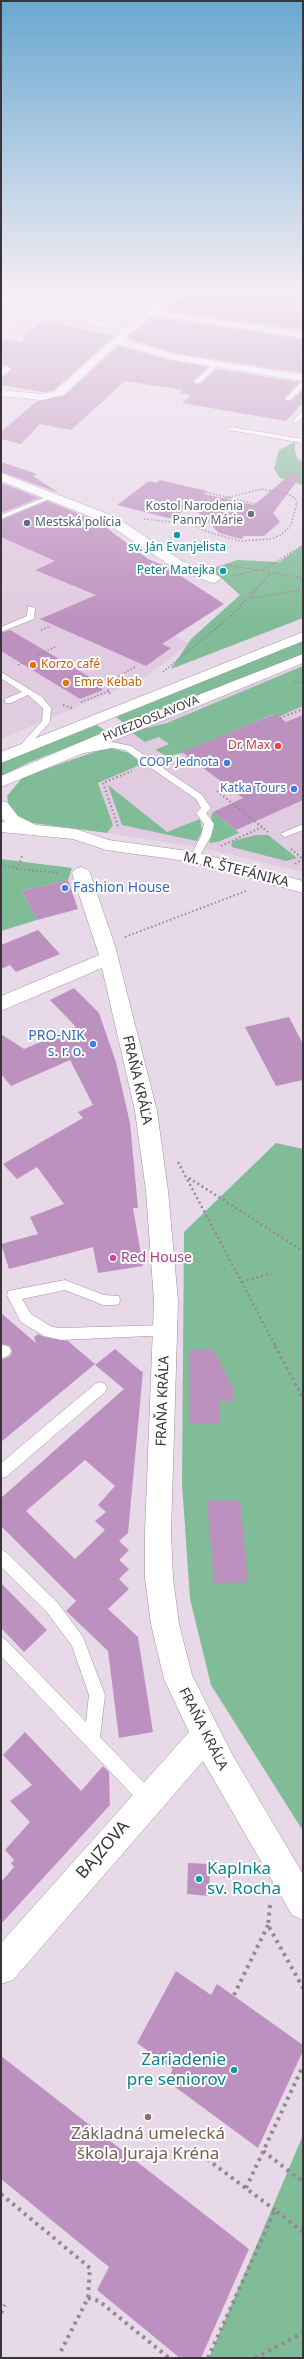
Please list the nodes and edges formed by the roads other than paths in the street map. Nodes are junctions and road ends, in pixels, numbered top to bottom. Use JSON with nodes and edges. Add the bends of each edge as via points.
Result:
{"nodes":[{"id":1,"x":303,"y":413,"type":"edge"},
{"id":2,"x":295,"y":421,"type":"dead end"},
{"id":3,"x":231,"y":429,"type":"dead end"},
{"id":4,"x":303,"y":441,"type":"edge"},
{"id":5,"x":1,"y":477,"type":"edge"},
{"id":6,"x":53,"y":496,"type":"junction"},
{"id":7,"x":1,"y":517,"type":"edge"},
{"id":8,"x":214,"y":579,"type":"road end"},
{"id":9,"x":31,"y":608,"type":"dead end"},
{"id":10,"x":1,"y":630,"type":"edge"},
{"id":11,"x":303,"y":636,"type":"edge"},
{"id":12,"x":303,"y":658,"type":"edge"},
{"id":13,"x":1,"y":674,"type":"edge"},
{"id":14,"x":28,"y":692,"type":"junction"},
{"id":15,"x":8,"y":701,"type":"dead end"},
{"id":16,"x":21,"y":749,"type":"junction"},
{"id":17,"x":70,"y":752,"type":"junction"},
{"id":18,"x":1,"y":758,"type":"edge"},
{"id":19,"x":8,"y":779,"type":"edge"},
{"id":20,"x":1,"y":794,"type":"edge"},
{"id":21,"x":1,"y":806,"type":"edge"},
{"id":22,"x":1,"y":827,"type":"edge"},
{"id":23,"x":303,"y":827,"type":"edge"},
{"id":24,"x":32,"y":829,"type":"junction"},
{"id":25,"x":285,"y":834,"type":"dead end"},
{"id":26,"x":1,"y":839,"type":"edge"},
{"id":27,"x":97,"y":843,"type":"junction"},
{"id":28,"x":195,"y":857,"type":"junction"},
{"id":29,"x":81,"y":873,"type":"road end"},
{"id":30,"x":303,"y":887,"type":"edge"},
{"id":31,"x":107,"y":952,"type":"junction"},
{"id":32,"x":1,"y":1004,"type":"edge"},
{"id":33,"x":114,"y":1300,"type":"dead end"},
{"id":34,"x":166,"y":1331,"type":"junction"},
{"id":35,"x":100,"y":1388,"type":"dead end"},
{"id":36,"x":1,"y":1472,"type":"edge"},
{"id":37,"x":1,"y":1557,"type":"edge"},
{"id":38,"x":1,"y":1645,"type":"edge"},
{"id":39,"x":207,"y":1734,"type":"junction"},
{"id":40,"x":92,"y":1740,"type":"junction"},
{"id":41,"x":148,"y":1799,"type":"junction"},
{"id":42,"x":303,"y":1904,"type":"edge"},
{"id":43,"x":1,"y":1968,"type":"edge"}],
"edges":[{"from":1,"to":2,"type":"lane"},
{"from":3,"to":4,"type":"lane"},
{"from":5,"to":6,"type":"street"},
{"from":6,"to":7,"type":"lane"},
{"from":6,"to":8,"type":"street","via":[[112,520],[177,564]]},
{"from":9,"to":10,"type":"lane","via":[[31,617]]},
{"from":11,"to":16,"type":"street","name":"HVIEZDOSLAVOVA"},
{"from":12,"to":17,"type":"street","name":"HVIEZDOSLAVOVA"},
{"from":13,"to":14,"type":"lane"},
{"from":14,"to":15,"type":"lane"},
{"from":14,"to":16,"type":"lane","via":[[47,708],[46,722]]},
{"from":16,"to":18,"type":"street","name":"HVIEZDOSLAVOVA"},
{"from":17,"to":19,"type":"street","name":"HVIEZDOSLAVOVA"},
{"from":17,"to":28,"type":"lane","via":[[112,745],[128,748],[199,797],[206,808],[200,813],[209,824]]},
{"from":19,"to":20,"type":"street"},
{"from":21,"to":24,"type":"street","name":"M. R. ŠTEFÁNIKA","via":[[12,820]]},
{"from":22,"to":24,"type":"street","name":"M. R. ŠTEFÁNIKA"},
{"from":23,"to":25,"type":"lane"},
{"from":24,"to":27,"type":"street","name":"M. R. ŠTEFÁNIKA","via":[[76,834]]},
{"from":26,"to":27,"type":"street","name":"M. R. ŠTEFÁNIKA","via":[[67,845]]},
{"from":27,"to":28,"type":"street","name":"M. R. ŠTEFÁNIKA"},
{"from":28,"to":30,"type":"street","name":"M. R. ŠTEFÁNIKA"},
{"from":29,"to":31,"type":"street","name":"FRAŇA KRÁĽA"},
{"from":31,"to":32,"type":"street"},
{"from":31,"to":34,"type":"street","name":"FRAŇA KRÁĽA","via":[[146,1111],[157,1191]]},
{"from":33,"to":34,"type":"lane","via":[[102,1300],[65,1285],[13,1295],[26,1318],[49,1332],[61,1334]]},
{"from":34,"to":39,"type":"street","name":"FRAŇA KRÁĽA","via":[[158,1524],[159,1578],[165,1624],[178,1679]]},
{"from":35,"to":36,"type":"lane"},
{"from":37,"to":40,"type":"lane","via":[[52,1607],[78,1642],[97,1695]]},
{"from":38,"to":40,"type":"lane"},
{"from":39,"to":41,"type":"street","name":"BAJZOVA"},
{"from":39,"to":42,"type":"street","name":"FRAŇA KRÁĽA","via":[[221,1765]]},
{"from":40,"to":41,"type":"lane"},
{"from":41,"to":43,"type":"street","name":"BAJZOVA"}]}
